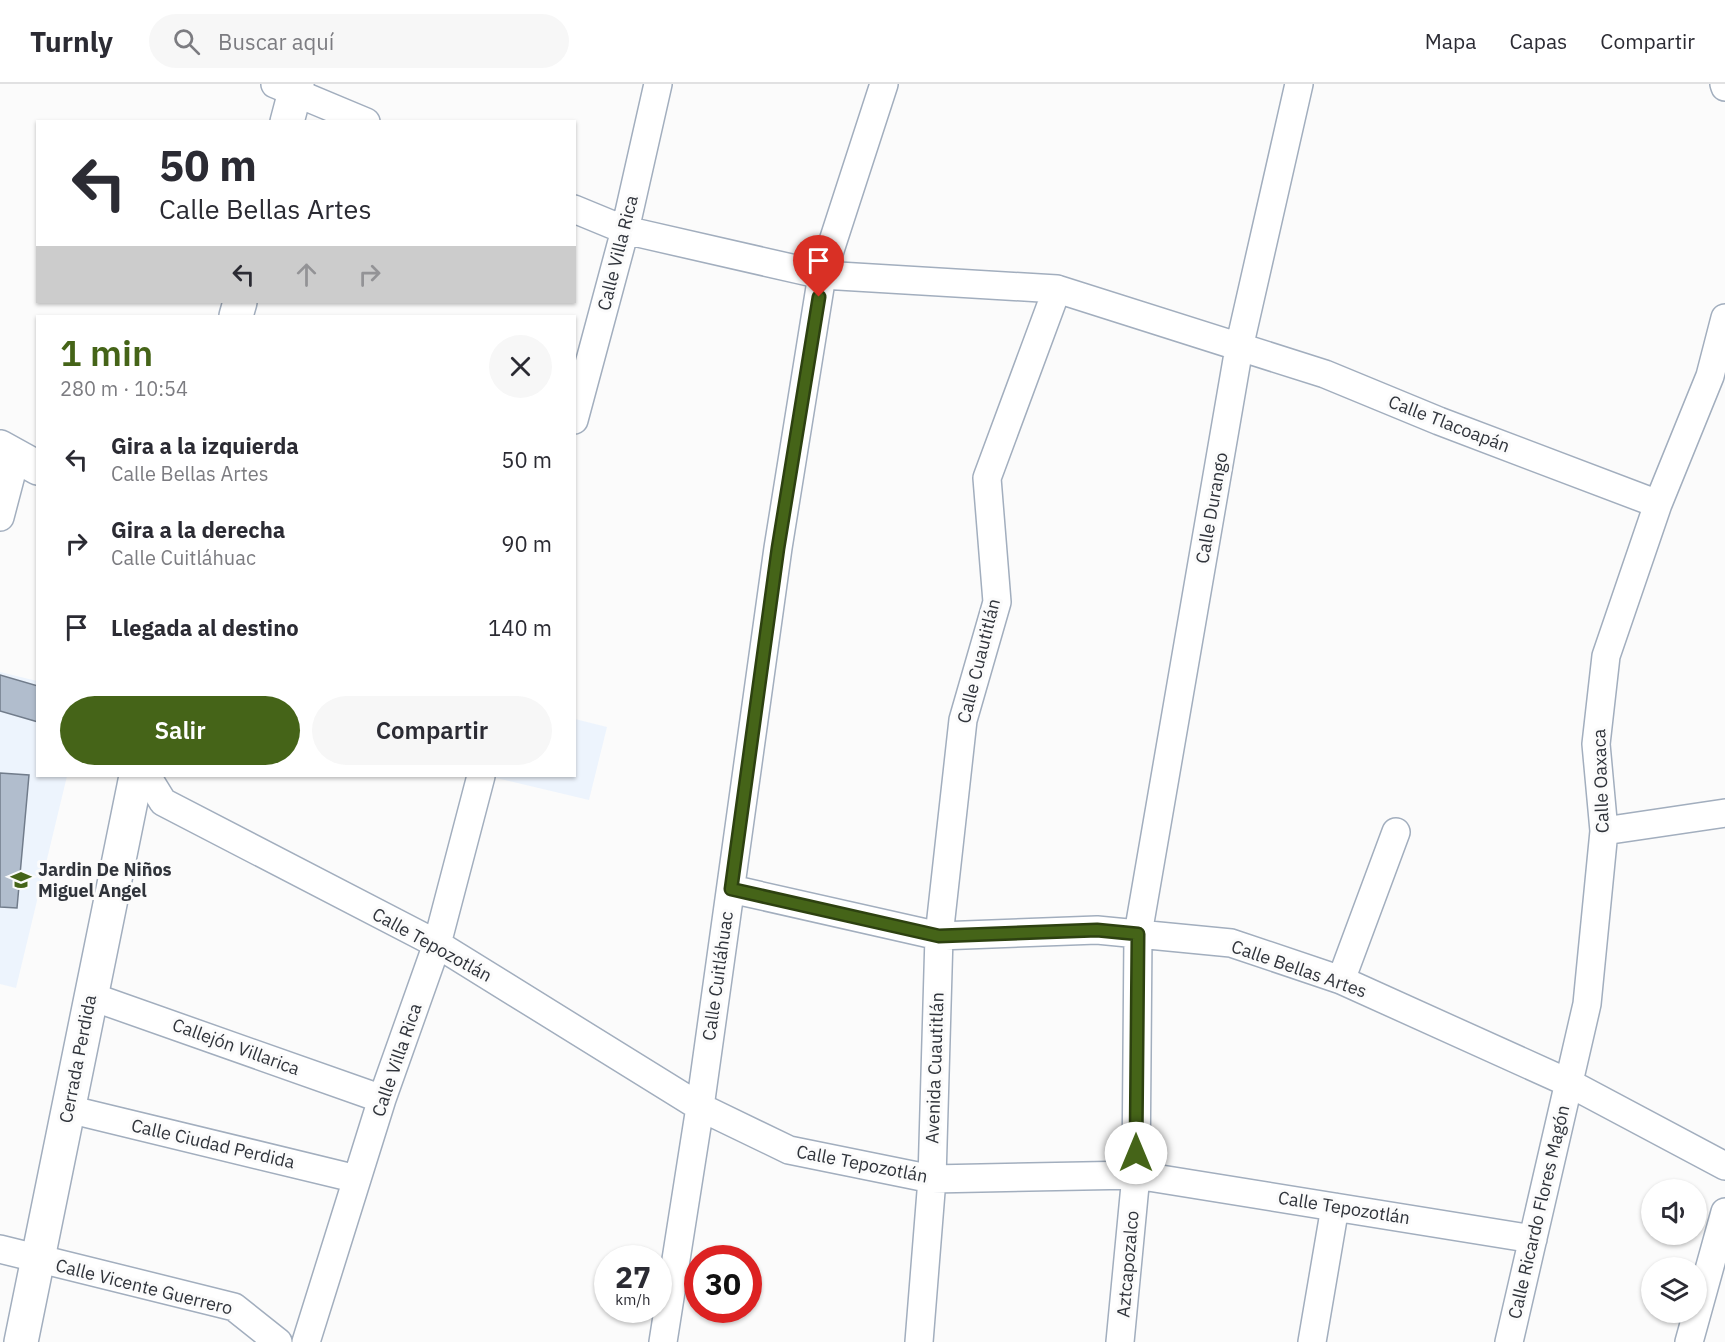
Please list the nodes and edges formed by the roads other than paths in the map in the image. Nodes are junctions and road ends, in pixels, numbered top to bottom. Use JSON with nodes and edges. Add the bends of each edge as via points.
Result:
{"nodes":[{"id":1,"x":658,"y":84,"type":"edge"},
{"id":2,"x":884,"y":84,"type":"edge"},
{"id":3,"x":1299,"y":84,"type":"edge"},
{"id":4,"x":288,"y":95,"type":"edge"},
{"id":5,"x":360,"y":120,"type":"edge"},
{"id":6,"x":576,"y":210,"type":"edge"},
{"id":7,"x":625,"y":230,"type":"junction"},
{"id":8,"x":822,"y":275,"type":"junction"},
{"id":9,"x":1058,"y":290,"type":"junction"},
{"id":10,"x":1725,"y":318,"type":"edge"},
{"id":11,"x":1239,"y":348,"type":"junction"},
{"id":12,"x":576,"y":413,"type":"edge"},
{"id":13,"x":18,"y":457,"type":"edge"},
{"id":14,"x":1658,"y":504,"type":"junction"},
{"id":15,"x":0,"y":517,"type":"edge"},
{"id":16,"x":136,"y":777,"type":"edge"},
{"id":17,"x":148,"y":777,"type":"edge"},
{"id":18,"x":481,"y":777,"type":"edge"},
{"id":19,"x":1725,"y":813,"type":"edge"},
{"id":20,"x":1604,"y":831,"type":"junction"},
{"id":21,"x":1396,"y":832,"type":"dead end"},
{"id":22,"x":731,"y":889,"type":"junction"},
{"id":23,"x":1138,"y":934,"type":"junction"},
{"id":24,"x":939,"y":936,"type":"junction"},
{"id":25,"x":437,"y":944,"type":"junction"},
{"id":26,"x":1341,"y":980,"type":"junction"},
{"id":27,"x":90,"y":996,"type":"junction"},
{"id":28,"x":1569,"y":1083,"type":"junction"},
{"id":29,"x":382,"y":1099,"type":"junction"},
{"id":30,"x":700,"y":1107,"type":"junction"},
{"id":31,"x":68,"y":1109,"type":"junction"},
{"id":32,"x":1725,"y":1166,"type":"edge"},
{"id":33,"x":1136,"y":1175,"type":"junction"},
{"id":34,"x":357,"y":1179,"type":"junction"},
{"id":35,"x":932,"y":1179,"type":"junction"},
{"id":36,"x":1335,"y":1207,"type":"junction"},
{"id":37,"x":1725,"y":1212,"type":"edge"},
{"id":38,"x":1533,"y":1239,"type":"junction"},
{"id":39,"x":0,"y":1250,"type":"edge"},
{"id":40,"x":38,"y":1260,"type":"junction"},
{"id":41,"x":21,"y":1342,"type":"edge"},
{"id":42,"x":278,"y":1342,"type":"edge"},
{"id":43,"x":306,"y":1342,"type":"edge"},
{"id":44,"x":663,"y":1342,"type":"edge"},
{"id":45,"x":919,"y":1342,"type":"edge"},
{"id":46,"x":1120,"y":1342,"type":"edge"},
{"id":47,"x":1312,"y":1342,"type":"edge"},
{"id":48,"x":1509,"y":1342,"type":"edge"},
{"id":49,"x":1689,"y":1342,"type":"edge"}],
"edges":[{"from":1,"to":7,"type":"street","name":"Calle Villa Rica"},
{"from":2,"to":8,"type":"street","name":"Calle Cuitláhuac"},
{"from":3,"to":11,"type":"street","name":"Calle Durango"},
{"from":4,"to":5,"type":"street"},
{"from":6,"to":7,"type":"street","name":"Calle Tlacoapán"},
{"from":7,"to":8,"type":"street","name":"Calle Tlacoapán"},
{"from":7,"to":12,"type":"street","name":"Calle Villa Rica"},
{"from":8,"to":9,"type":"street","name":"Calle Tlacoapán"},
{"from":8,"to":22,"type":"street","name":"Calle Cuitláhuac","via":[[778,548]]},
{"from":9,"to":11,"type":"street","name":"Calle Tlacoapán"},
{"from":9,"to":24,"type":"street","name":"Calle Cuautitlán","via":[[987,478],[996,602],[963,720]]},
{"from":10,"to":14,"type":"street","name":"Calle Oaxaca","via":[[1710,376]]},
{"from":11,"to":14,"type":"street","name":"Calle Tlacoapán","via":[[1325,374]]},
{"from":11,"to":23,"type":"street","name":"Calle Durango"},
{"from":13,"to":15,"type":"street"},
{"from":14,"to":20,"type":"street","name":"Calle Oaxaca","via":[[1606,656],[1596,744]]},
{"from":16,"to":27,"type":"street","name":"Cerrada Perdida"},
{"from":17,"to":25,"type":"street","name":"Calle Tepozotlán","via":[[162,802]]},
{"from":18,"to":25,"type":"street","name":"Calle Villa Rica"},
{"from":19,"to":20,"type":"street"},
{"from":20,"to":28,"type":"street","name":"Calle Oaxaca","via":[[1587,1004]]},
{"from":21,"to":26,"type":"street"},
{"from":22,"to":24,"type":"street","name":"Calle Bellas Artes"},
{"from":22,"to":30,"type":"street","name":"Calle Cuitláhuac"},
{"from":23,"to":24,"type":"street","name":"Calle Bellas Artes","via":[[1097,930]]},
{"from":23,"to":26,"type":"street","name":"Calle Bellas Artes","via":[[1231,943]]},
{"from":23,"to":33,"type":"street","name":"Aztcapozalco"},
{"from":24,"to":35,"type":"street","name":"Avenida Cuautitlán"},
{"from":25,"to":29,"type":"street","name":"Calle Villa Rica"},
{"from":25,"to":30,"type":"street","name":"Calle Tepozotlán"},
{"from":26,"to":28,"type":"street","name":"Calle Bellas Artes"},
{"from":27,"to":29,"type":"street","name":"Callejón Villarica"},
{"from":27,"to":31,"type":"street","name":"Cerrada Perdida"},
{"from":28,"to":32,"type":"street","name":"Calle Bellas Artes"},
{"from":28,"to":38,"type":"street","name":"Calle Ricardo Flores Magón"},
{"from":29,"to":34,"type":"street","name":"Calle Villa Rica"},
{"from":30,"to":35,"type":"street","name":"Calle Tepozotlán","via":[[789,1150]]},
{"from":30,"to":44,"type":"street","name":"Calle Cuitláhuac"},
{"from":31,"to":34,"type":"street","name":"Calle Ciudad Perdida"},
{"from":31,"to":40,"type":"street","name":"Cerrada Perdida"},
{"from":33,"to":35,"type":"street","name":"Calle Tepozotlán"},
{"from":33,"to":36,"type":"street","name":"Calle Tepozotlán"},
{"from":33,"to":46,"type":"street","name":"Aztcapozalco"},
{"from":34,"to":43,"type":"street","name":"Calle Villa Rica"},
{"from":35,"to":45,"type":"street","name":"Avenida Cuautitlán"},
{"from":36,"to":38,"type":"street","name":"Calle Tepozotlán"},
{"from":36,"to":47,"type":"street"},
{"from":37,"to":49,"type":"street"},
{"from":38,"to":48,"type":"street","name":"Calle Ricardo Flores Magón"},
{"from":39,"to":40,"type":"street","name":"Calle Vicente Guerrero"},
{"from":40,"to":41,"type":"street","name":"Cerrada Perdida"},
{"from":40,"to":42,"type":"street","name":"Calle Vicente Guerrero","via":[[234,1307]]}]}
